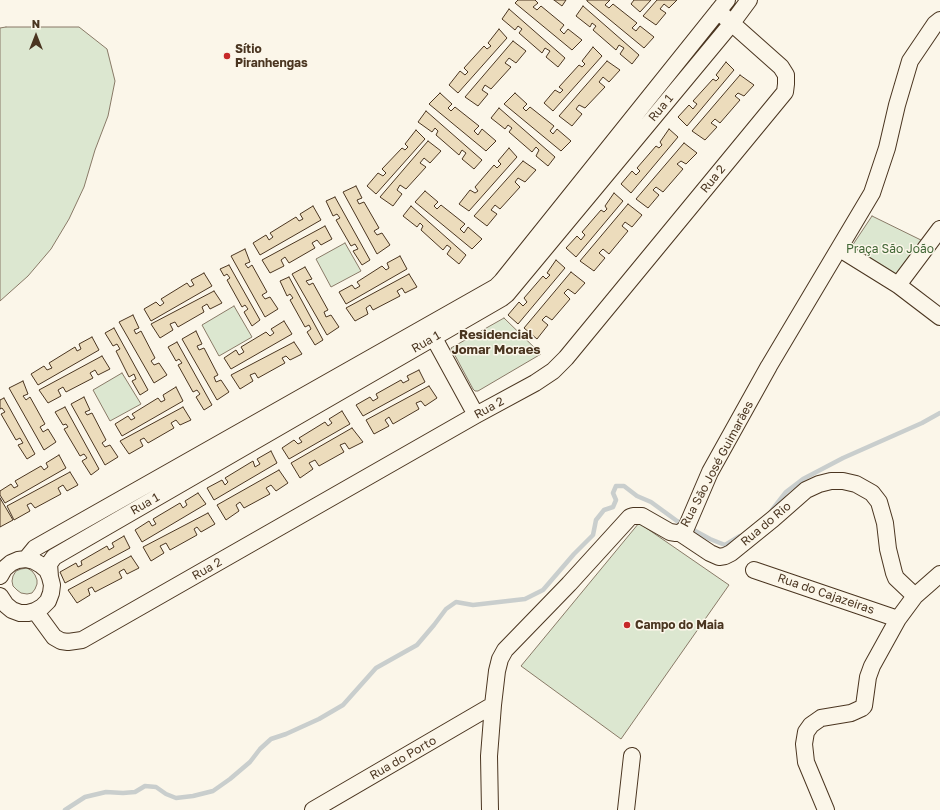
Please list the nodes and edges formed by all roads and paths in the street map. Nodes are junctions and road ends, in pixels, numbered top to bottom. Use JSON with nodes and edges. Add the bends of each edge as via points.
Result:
{"nodes":[{"id":1,"x":749,"y":0,"type":"edge"},
{"id":2,"x":723,"y":6,"type":"edge"},
{"id":3,"x":940,"y":20,"type":"edge"},
{"id":4,"x":732,"y":23,"type":"junction"},
{"id":5,"x":940,"y":229,"type":"edge"},
{"id":6,"x":840,"y":249,"type":"junction"},
{"id":7,"x":898,"y":285,"type":"junction"},
{"id":8,"x":940,"y":317,"type":"edge"},
{"id":9,"x":431,"y":332,"type":"junction"},
{"id":10,"x":476,"y":416,"type":"junction"},
{"id":11,"x":685,"y":526,"type":"junction"},
{"id":12,"x":26,"y":559,"type":"junction"},
{"id":13,"x":754,"y":570,"type":"dead end"},
{"id":14,"x":940,"y":574,"type":"edge"},
{"id":15,"x":0,"y":576,"type":"edge"},
{"id":16,"x":50,"y":577,"type":"junction"},
{"id":17,"x":0,"y":596,"type":"edge"},
{"id":18,"x":915,"y":596,"type":"junction"},
{"id":19,"x":35,"y":611,"type":"junction"},
{"id":20,"x":898,"y":619,"type":"junction"},
{"id":21,"x":493,"y":705,"type":"junction"},
{"id":22,"x":632,"y":756,"type":"dead end"},
{"id":23,"x":313,"y":810,"type":"edge"},
{"id":24,"x":490,"y":810,"type":"edge"},
{"id":25,"x":626,"y":810,"type":"edge"},
{"id":26,"x":826,"y":810,"type":"edge"}],
"edges":[{"from":1,"to":4,"type":"street","name":"Rua 1"},
{"from":2,"to":4,"type":"street","name":"Rua 2"},
{"from":2,"to":9,"type":"street","name":"Rua 1","via":[[502,281]]},
{"from":3,"to":6,"type":"street","name":"Rua São José Guimarães","via":[[910,61],[872,194]]},
{"from":4,"to":9,"type":"street","name":"Rua 1","via":[[507,294]]},
{"from":4,"to":10,"type":"street","name":"Rua 2","via":[[782,67],[786,75],[785,92],[566,358],[535,383]]},
{"from":5,"to":7,"type":"street"},
{"from":6,"to":7,"type":"street"},
{"from":6,"to":11,"type":"street","name":"Rua São José Guimarães","via":[[758,386],[710,472]]},
{"from":7,"to":8,"type":"street"},
{"from":9,"to":10,"type":"street"},
{"from":9,"to":12,"type":"street","name":"Rua 1","via":[[35,548]]},
{"from":9,"to":16,"type":"street","name":"Rua 1","via":[[54,557],[49,564]]},
{"from":10,"to":19,"type":"street","name":"Rua 2","via":[[82,640],[68,642],[54,637]]},
{"from":11,"to":18,"type":"street","name":"Rua do Rio","via":[[710,553],[719,557],[725,556],[806,490],[831,481],[856,484],[872,493],[879,502],[894,573]]},
{"from":11,"to":21,"type":"street","name":"Rua São José Guimarães","via":[[676,533],[642,516],[627,519],[505,650],[497,671]]},
{"from":12,"to":15,"type":"street","name":"Rua 1","via":[[11,563]]},
{"from":12,"to":16,"type":"street","via":[[41,565]]},
{"from":13,"to":20,"type":"street","name":"Rua do Cajazeiras"},
{"from":14,"to":18,"type":"street"},
{"from":16,"to":19,"type":"street","name":"Rua 1","via":[[52,585],[48,600]]},
{"from":17,"to":19,"type":"street","via":[[12,610],[28,613]]},
{"from":18,"to":20,"type":"street"},
{"from":20,"to":26,"type":"street","via":[[868,677],[864,706],[851,712],[821,718],[806,732],[806,762]]},
{"from":21,"to":23,"type":"street","name":"Rua do Porto"},
{"from":21,"to":24,"type":"street","name":"Rua São José Guimarães","via":[[489,756]]},
{"from":22,"to":25,"type":"street"}]}
